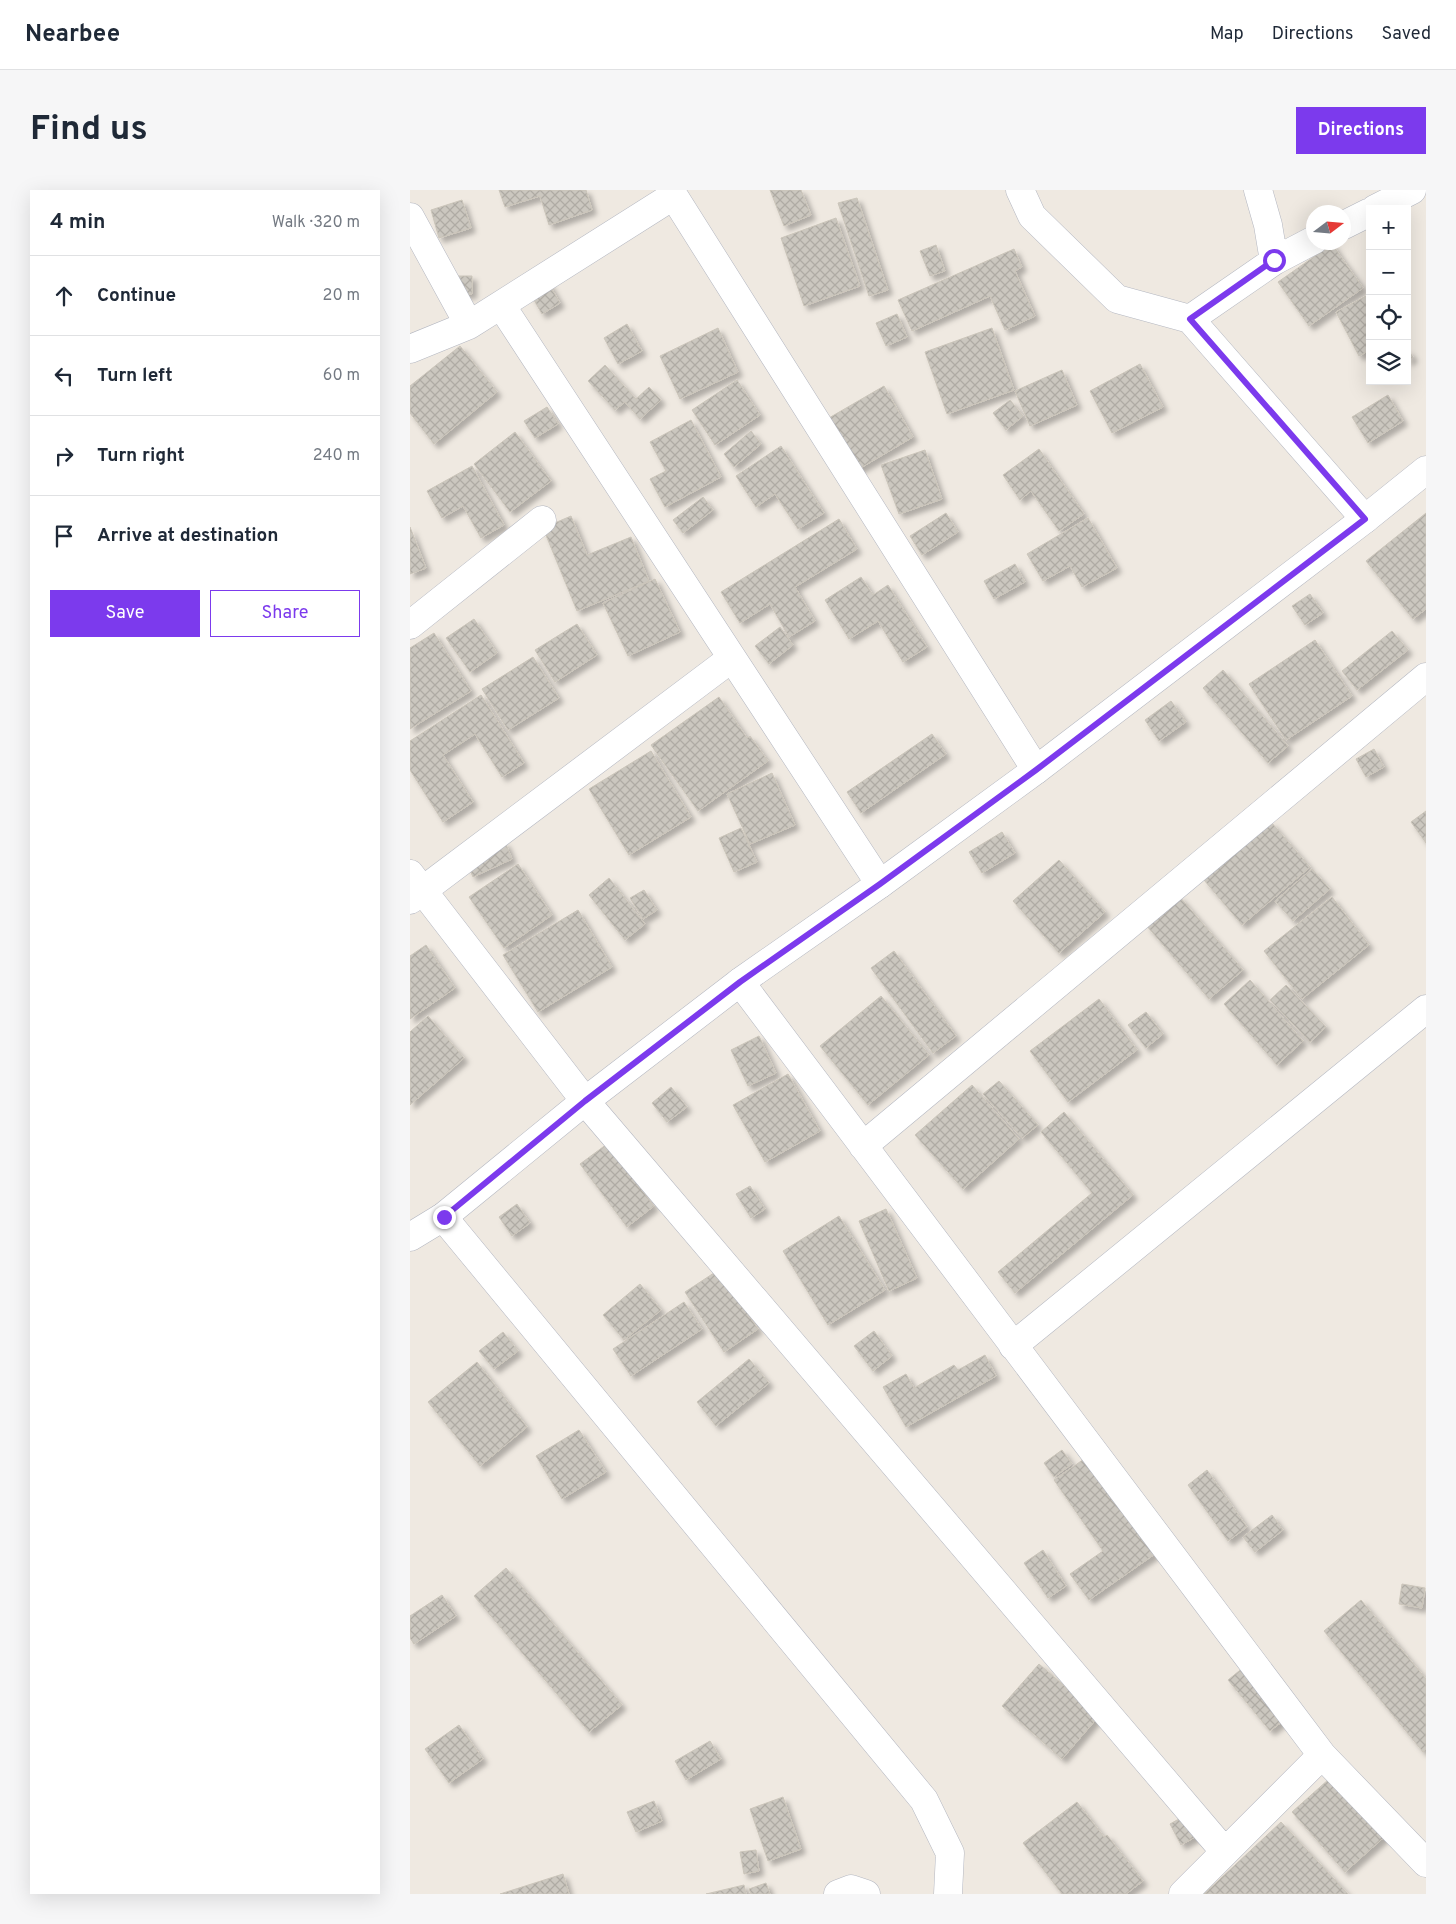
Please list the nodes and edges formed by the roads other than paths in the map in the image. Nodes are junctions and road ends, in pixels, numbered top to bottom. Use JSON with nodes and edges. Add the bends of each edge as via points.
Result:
{"nodes":[{"id":1,"x":1020,"y":190,"type":"edge"},
{"id":2,"x":1258,"y":190,"type":"edge"},
{"id":3,"x":1412,"y":190,"type":"edge"},
{"id":4,"x":672,"y":193,"type":"edge"},
{"id":5,"x":1383,"y":205,"type":"edge"},
{"id":6,"x":1366,"y":214,"type":"edge"},
{"id":7,"x":410,"y":217,"type":"edge"},
{"id":8,"x":1351,"y":222,"type":"edge"},
{"id":9,"x":1306,"y":244,"type":"edge"},
{"id":10,"x":1274,"y":260,"type":"junction"},
{"id":11,"x":501,"y":305,"type":"junction"},
{"id":12,"x":1190,"y":319,"type":"junction"},
{"id":13,"x":469,"y":325,"type":"junction"},
{"id":14,"x":410,"y":349,"type":"edge"},
{"id":15,"x":1426,"y":470,"type":"edge"},
{"id":16,"x":1365,"y":519,"type":"junction"},
{"id":17,"x":542,"y":520,"type":"dead end"},
{"id":18,"x":410,"y":625,"type":"edge"},
{"id":19,"x":732,"y":658,"type":"junction"},
{"id":20,"x":1426,"y":677,"type":"edge"},
{"id":21,"x":1036,"y":770,"type":"junction"},
{"id":22,"x":880,"y":884,"type":"junction"},
{"id":23,"x":414,"y":888,"type":"edge"},
{"id":24,"x":740,"y":982,"type":"junction"},
{"id":25,"x":1426,"y":1009,"type":"edge"},
{"id":26,"x":585,"y":1101,"type":"junction"},
{"id":27,"x":863,"y":1146,"type":"junction"},
{"id":28,"x":444,"y":1217,"type":"junction"},
{"id":29,"x":410,"y":1237,"type":"edge"},
{"id":30,"x":1013,"y":1346,"type":"junction"},
{"id":31,"x":1322,"y":1755,"type":"junction"},
{"id":32,"x":1225,"y":1852,"type":"junction"},
{"id":33,"x":1426,"y":1863,"type":"edge"},
{"id":34,"x":838,"y":1894,"type":"edge"},
{"id":35,"x":866,"y":1894,"type":"edge"},
{"id":36,"x":948,"y":1894,"type":"edge"},
{"id":37,"x":1183,"y":1894,"type":"edge"}],
"edges":[{"from":1,"to":12,"type":"street","via":[[1032,216],[1117,300]]},
{"from":2,"to":10,"type":"street"},
{"from":3,"to":5,"type":"street"},
{"from":4,"to":11,"type":"street"},
{"from":4,"to":21,"type":"street"},
{"from":6,"to":8,"type":"street"},
{"from":7,"to":13,"type":"street"},
{"from":9,"to":10,"type":"street"},
{"from":10,"to":12,"type":"street"},
{"from":11,"to":13,"type":"street"},
{"from":11,"to":19,"type":"street"},
{"from":12,"to":16,"type":"street"},
{"from":13,"to":14,"type":"street"},
{"from":15,"to":16,"type":"street"},
{"from":16,"to":21,"type":"street"},
{"from":17,"to":18,"type":"street"},
{"from":19,"to":22,"type":"street"},
{"from":19,"to":23,"type":"street"},
{"from":20,"to":27,"type":"street"},
{"from":21,"to":22,"type":"street"},
{"from":22,"to":24,"type":"street"},
{"from":23,"to":26,"type":"street"},
{"from":24,"to":26,"type":"street"},
{"from":24,"to":27,"type":"street"},
{"from":25,"to":30,"type":"street"},
{"from":26,"to":28,"type":"street"},
{"from":26,"to":32,"type":"street"},
{"from":27,"to":30,"type":"street"},
{"from":28,"to":29,"type":"street"},
{"from":28,"to":36,"type":"street","via":[[924,1800],[950,1853]]},
{"from":30,"to":31,"type":"street"},
{"from":31,"to":32,"type":"street"},
{"from":31,"to":33,"type":"street"},
{"from":32,"to":37,"type":"street"},
{"from":34,"to":35,"type":"street","via":[[851,1889]]}]}
